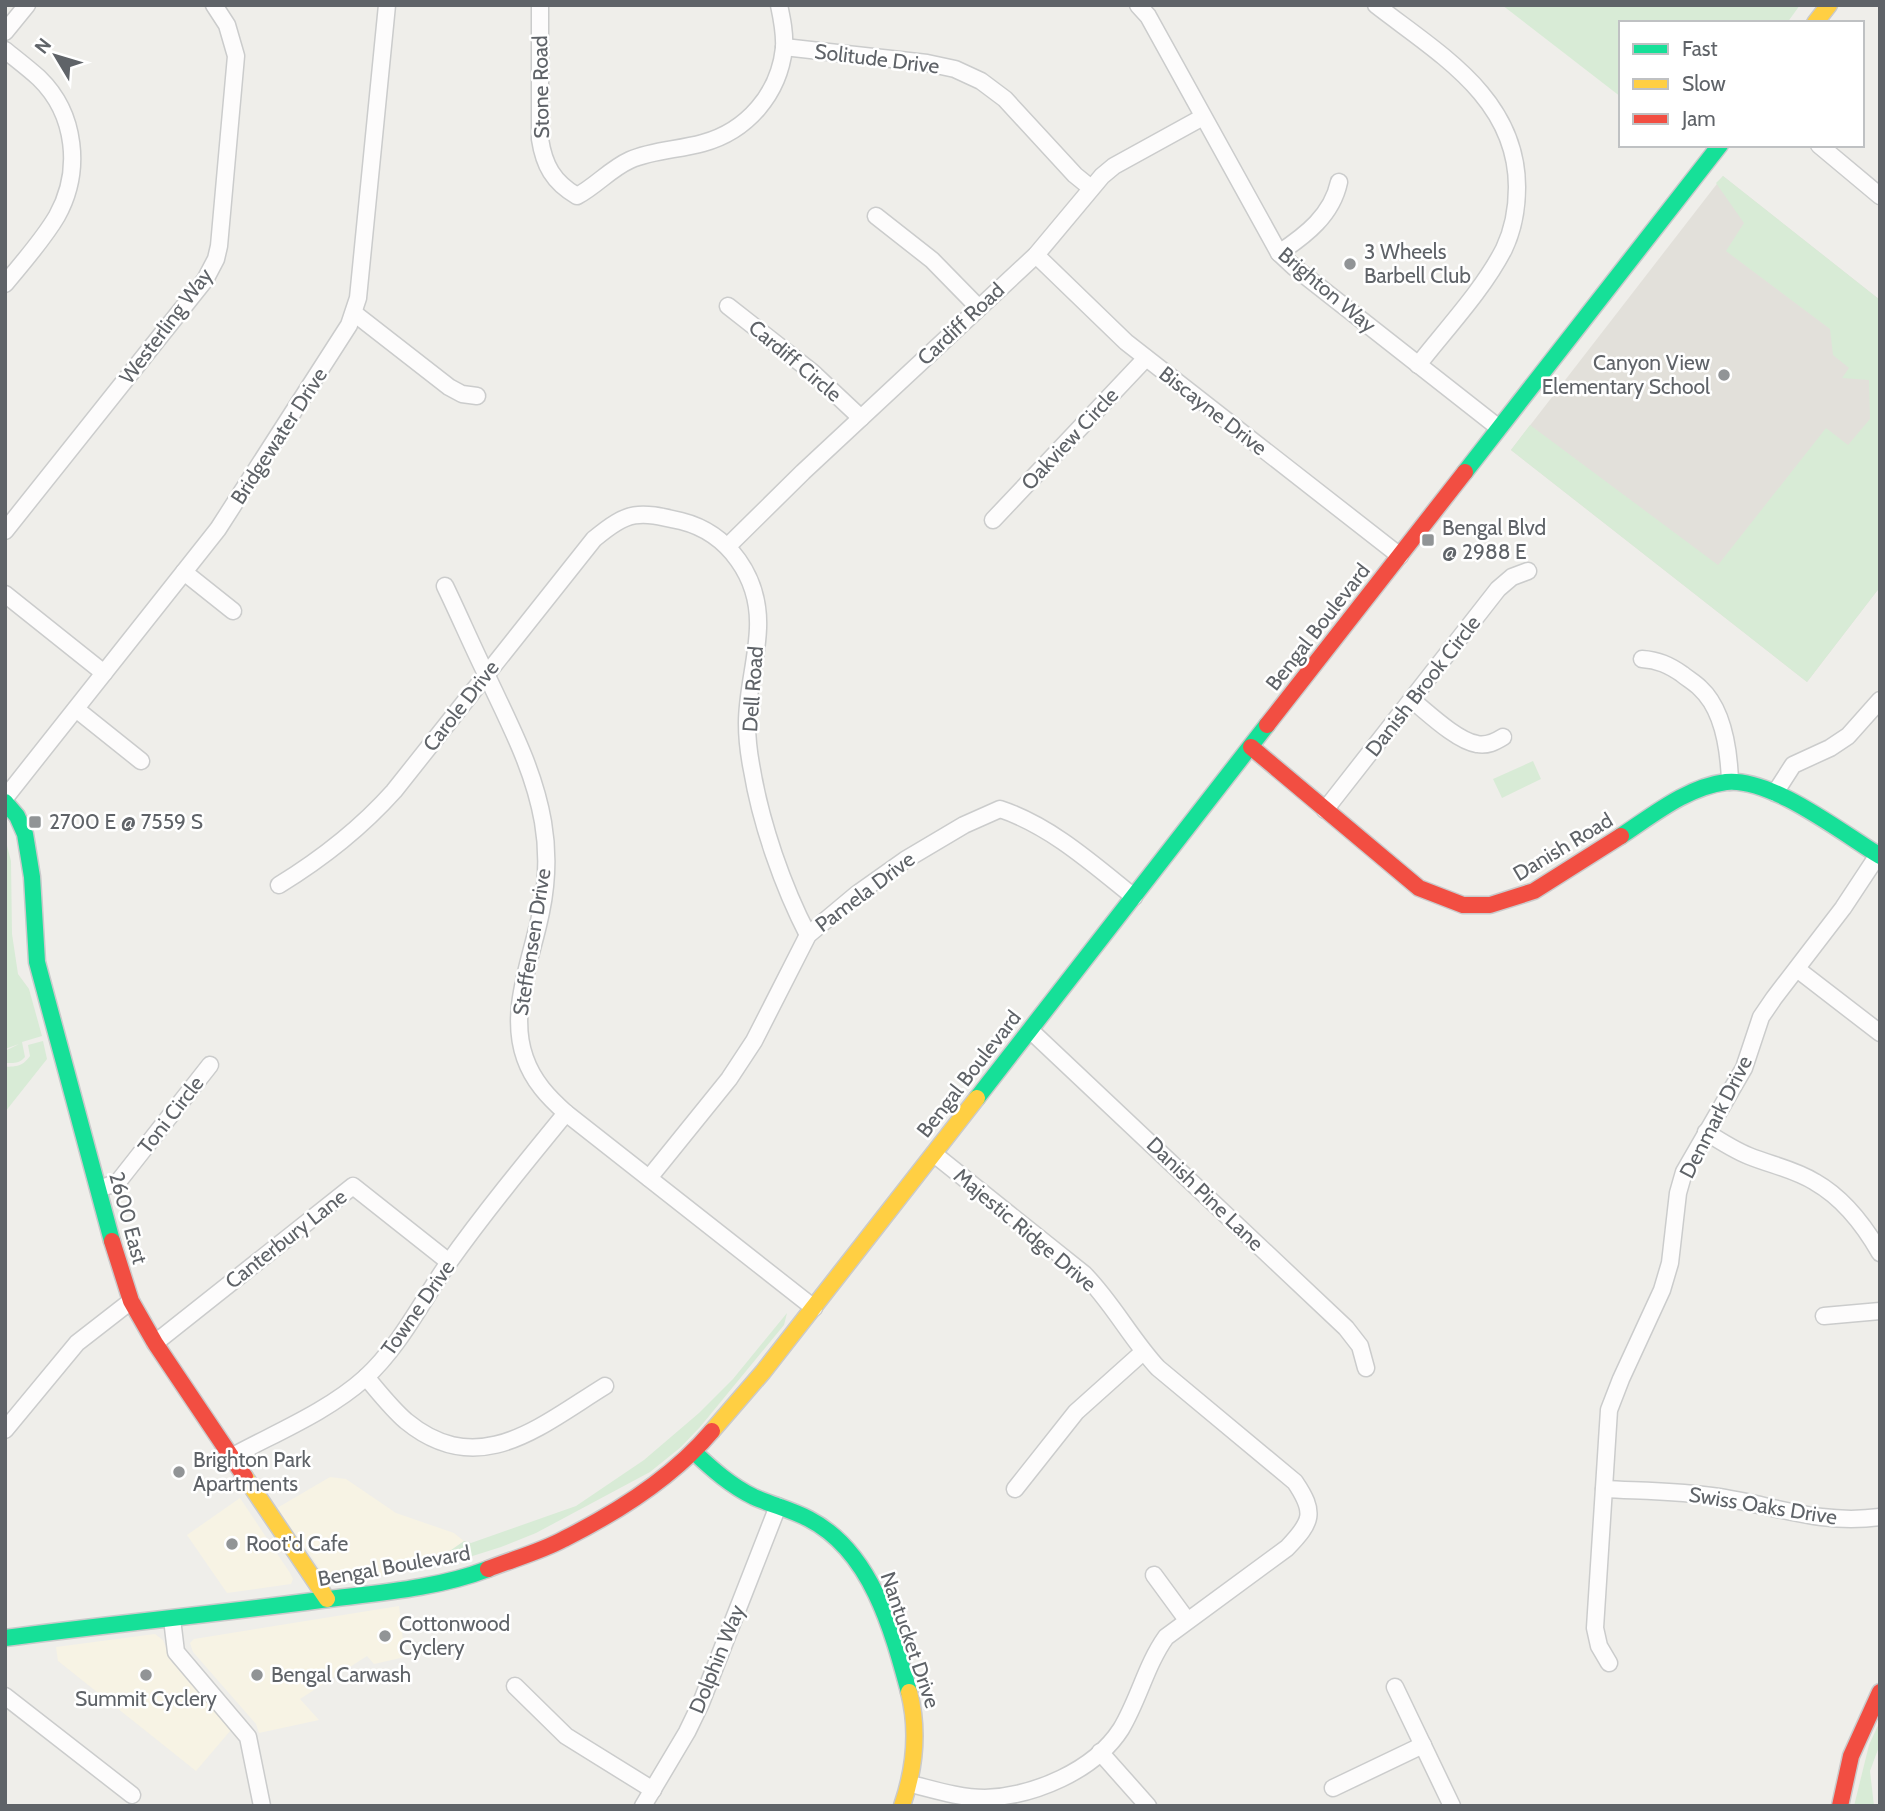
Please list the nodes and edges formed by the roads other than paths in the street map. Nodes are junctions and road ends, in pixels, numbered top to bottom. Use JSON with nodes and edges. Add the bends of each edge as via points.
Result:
{"nodes":[{"id":1,"x":27,"y":5,"type":"edge"},
{"id":2,"x":214,"y":5,"type":"edge"},
{"id":3,"x":387,"y":5,"type":"edge"},
{"id":4,"x":540,"y":5,"type":"edge"},
{"id":5,"x":779,"y":5,"type":"edge"},
{"id":6,"x":1138,"y":5,"type":"edge"},
{"id":7,"x":1376,"y":5,"type":"edge"},
{"id":8,"x":1829,"y":5,"type":"edge"},
{"id":9,"x":1817,"y":21,"type":"edge"},
{"id":10,"x":5,"y":32,"type":"edge"},
{"id":11,"x":784,"y":47,"type":"junction"},
{"id":12,"x":5,"y":50,"type":"edge"},
{"id":13,"x":1203,"y":117,"type":"junction"},
{"id":14,"x":1718,"y":147,"type":"edge"},
{"id":15,"x":1822,"y":147,"type":"edge"},
{"id":16,"x":1339,"y":182,"type":"dead end"},
{"id":17,"x":1091,"y":188,"type":"junction"},
{"id":18,"x":1877,"y":188,"type":"edge"},
{"id":19,"x":876,"y":216,"type":"dead end"},
{"id":20,"x":1279,"y":253,"type":"junction"},
{"id":21,"x":1036,"y":255,"type":"junction"},
{"id":22,"x":5,"y":284,"type":"edge"},
{"id":23,"x":728,"y":306,"type":"dead end"},
{"id":24,"x":979,"y":308,"type":"junction"},
{"id":25,"x":354,"y":313,"type":"junction"},
{"id":26,"x":1146,"y":358,"type":"junction"},
{"id":27,"x":1418,"y":365,"type":"junction"},
{"id":28,"x":477,"y":396,"type":"dead end"},
{"id":29,"x":861,"y":418,"type":"junction"},
{"id":30,"x":1499,"y":428,"type":"junction"},
{"id":31,"x":630,"y":514,"type":"joint"},
{"id":32,"x":993,"y":520,"type":"dead end"},
{"id":33,"x":5,"y":531,"type":"edge"},
{"id":34,"x":728,"y":546,"type":"junction"},
{"id":35,"x":1400,"y":556,"type":"junction"},
{"id":36,"x":1528,"y":571,"type":"dead end"},
{"id":37,"x":184,"y":572,"type":"junction"},
{"id":38,"x":445,"y":586,"type":"dead end"},
{"id":39,"x":5,"y":594,"type":"edge"},
{"id":40,"x":233,"y":611,"type":"dead end"},
{"id":41,"x":1642,"y":659,"type":"dead end"},
{"id":42,"x":104,"y":673,"type":"junction"},
{"id":43,"x":486,"y":674,"type":"junction"},
{"id":44,"x":1412,"y":699,"type":"junction"},
{"id":45,"x":1880,"y":700,"type":"edge"},
{"id":46,"x":76,"y":709,"type":"junction"},
{"id":47,"x":1503,"y":737,"type":"dead end"},
{"id":48,"x":1251,"y":747,"type":"junction"},
{"id":49,"x":141,"y":761,"type":"dead end"},
{"id":50,"x":1730,"y":782,"type":"junction"},
{"id":51,"x":1774,"y":793,"type":"junction"},
{"id":52,"x":5,"y":800,"type":"edge"},
{"id":53,"x":1325,"y":810,"type":"junction"},
{"id":54,"x":1879,"y":855,"type":"edge"},
{"id":55,"x":279,"y":885,"type":"dead end"},
{"id":56,"x":1134,"y":897,"type":"junction"},
{"id":57,"x":808,"y":935,"type":"junction"},
{"id":58,"x":1797,"y":969,"type":"junction"},
{"id":59,"x":1030,"y":1030,"type":"junction"},
{"id":60,"x":1880,"y":1033,"type":"edge"},
{"id":61,"x":210,"y":1065,"type":"dead end"},
{"id":62,"x":566,"y":1113,"type":"junction"},
{"id":63,"x":1706,"y":1132,"type":"junction"},
{"id":64,"x":934,"y":1154,"type":"junction"},
{"id":65,"x":649,"y":1178,"type":"junction"},
{"id":66,"x":99,"y":1189,"type":"junction"},
{"id":67,"x":1880,"y":1253,"type":"edge"},
{"id":68,"x":449,"y":1262,"type":"junction"},
{"id":69,"x":131,"y":1301,"type":"junction"},
{"id":70,"x":814,"y":1308,"type":"junction"},
{"id":71,"x":1880,"y":1311,"type":"edge"},
{"id":72,"x":1824,"y":1316,"type":"dead end"},
{"id":73,"x":155,"y":1343,"type":"junction"},
{"id":74,"x":1143,"y":1352,"type":"junction"},
{"id":75,"x":1366,"y":1368,"type":"dead end"},
{"id":76,"x":366,"y":1377,"type":"junction"},
{"id":77,"x":605,"y":1386,"type":"dead end"},
{"id":78,"x":5,"y":1430,"type":"edge"},
{"id":79,"x":694,"y":1452,"type":"junction"},
{"id":80,"x":231,"y":1457,"type":"junction"},
{"id":81,"x":1015,"y":1489,"type":"dead end"},
{"id":82,"x":1604,"y":1489,"type":"junction"},
{"id":83,"x":778,"y":1506,"type":"junction"},
{"id":84,"x":1880,"y":1517,"type":"edge"},
{"id":85,"x":1154,"y":1575,"type":"dead end"},
{"id":86,"x":327,"y":1599,"type":"junction"},
{"id":87,"x":172,"y":1619,"type":"junction"},
{"id":88,"x":1187,"y":1620,"type":"junction"},
{"id":89,"x":5,"y":1637,"type":"edge"},
{"id":90,"x":1609,"y":1663,"type":"dead end"},
{"id":91,"x":515,"y":1686,"type":"dead end"},
{"id":92,"x":1395,"y":1687,"type":"dead end"},
{"id":93,"x":1880,"y":1692,"type":"edge"},
{"id":94,"x":5,"y":1696,"type":"edge"},
{"id":95,"x":1423,"y":1745,"type":"junction"},
{"id":96,"x":1100,"y":1752,"type":"junction"},
{"id":97,"x":911,"y":1784,"type":"junction"},
{"id":98,"x":1333,"y":1788,"type":"dead end"},
{"id":99,"x":653,"y":1790,"type":"junction"},
{"id":100,"x":132,"y":1795,"type":"dead end"},
{"id":101,"x":261,"y":1806,"type":"edge"},
{"id":102,"x":643,"y":1806,"type":"edge"},
{"id":103,"x":902,"y":1806,"type":"edge"},
{"id":104,"x":1148,"y":1806,"type":"edge"},
{"id":105,"x":1452,"y":1806,"type":"edge"},
{"id":106,"x":1840,"y":1806,"type":"edge"}],
"edges":[{"from":1,"to":10,"type":"street"},
{"from":2,"to":33,"type":"street","name":"Westerling Way","via":[[227,25],[236,55],[216,259],[205,280]]},
{"from":3,"to":25,"type":"street","name":"Bridgewater Drive"},
{"from":4,"to":11,"type":"street","name":"Stone Road","via":[[543,158],[551,175],[577,196],[629,161],[724,136],[742,125],[757,112],[776,81]]},
{"from":5,"to":11,"type":"street"},
{"from":6,"to":13,"type":"street","name":"Brighton Way"},
{"from":7,"to":27,"type":"street","via":[[1483,93],[1511,142],[1517,172],[1513,222],[1505,247]]},
{"from":8,"to":9,"type":"main road"},
{"from":11,"to":17,"type":"street","name":"Solitude Drive","via":[[955,69],[1005,99]]},
{"from":12,"to":22,"type":"street","via":[[52,93],[67,123],[73,159],[66,199]]},
{"from":13,"to":17,"type":"street","name":"Cardiff Road","via":[[1114,166]]},
{"from":13,"to":20,"type":"street","name":"Brighton Way"},
{"from":14,"to":30,"type":"main road","name":"Bengal Boulevard"},
{"from":15,"to":18,"type":"street"},
{"from":16,"to":20,"type":"street","via":[[1329,211]]},
{"from":17,"to":21,"type":"street","name":"Cardiff Road"},
{"from":19,"to":24,"type":"street","via":[[932,260]]},
{"from":20,"to":27,"type":"street","name":"Brighton Way"},
{"from":21,"to":24,"type":"street","name":"Cardiff Road"},
{"from":21,"to":26,"type":"street","name":"Biscayne Drive"},
{"from":23,"to":29,"type":"street","name":"Cardiff Circle","via":[[812,372]]},
{"from":24,"to":29,"type":"street","name":"Cardiff Road"},
{"from":25,"to":28,"type":"street","via":[[449,387]]},
{"from":25,"to":37,"type":"street","name":"Bridgewater Drive","via":[[241,495]]},
{"from":26,"to":32,"type":"street","name":"Oakview Circle"},
{"from":26,"to":35,"type":"street","name":"Biscayne Drive"},
{"from":27,"to":30,"type":"street","name":"Brighton Way"},
{"from":29,"to":34,"type":"street","name":"Cardiff Road"},
{"from":30,"to":35,"type":"main road","name":"Bengal Boulevard"},
{"from":31,"to":34,"type":"street","name":"Dell Road","via":[[690,523]]},
{"from":31,"to":43,"type":"street","name":"Carole Drive","via":[[587,547]]},
{"from":34,"to":57,"type":"street","name":"Dell Road","via":[[755,596],[758,627],[747,722],[758,804]]},
{"from":35,"to":48,"type":"main road","name":"Bengal Boulevard"},
{"from":36,"to":44,"type":"street","name":"Danish Brook Circle","via":[[1498,589]]},
{"from":37,"to":40,"type":"street"},
{"from":37,"to":42,"type":"street","name":"Bridgewater Drive"},
{"from":38,"to":43,"type":"street","name":"Steffensen Drive"},
{"from":39,"to":42,"type":"street"},
{"from":41,"to":50,"type":"street","via":[[1671,666],[1710,700],[1722,727]]},
{"from":42,"to":46,"type":"street","name":"Bridgewater Drive"},
{"from":43,"to":55,"type":"street","name":"Carole Drive","via":[[369,819],[341,844]]},
{"from":43,"to":62,"type":"street","name":"Steffensen Drive","via":[[520,743],[543,823],[546,867],[542,909],[519,1025],[524,1057],[534,1079]]},
{"from":44,"to":47,"type":"street","via":[[1462,738],[1493,744]]},
{"from":44,"to":53,"type":"street","name":"Danish Brook Circle"},
{"from":45,"to":51,"type":"street","via":[[1848,736],[1793,765]]},
{"from":46,"to":49,"type":"street"},
{"from":46,"to":52,"type":"street","name":"Bridgewater Drive"},
{"from":48,"to":53,"type":"main road","name":"Danish Road"},
{"from":48,"to":56,"type":"main road","name":"Bengal Boulevard"},
{"from":50,"to":51,"type":"main road","name":"Danish Road"},
{"from":50,"to":53,"type":"main road","name":"Danish Road","via":[[1682,797],[1534,891],[1485,907],[1454,904],[1419,888]]},
{"from":51,"to":54,"type":"main road","name":"Danish Road"},
{"from":52,"to":66,"type":"main road","name":"2600 East","via":[[20,821],[28,844],[37,962]]},
{"from":54,"to":58,"type":"street","name":"Denmark Drive"},
{"from":56,"to":57,"type":"street","name":"Pamela Drive","via":[[1048,830],[1000,809],[905,860]]},
{"from":56,"to":59,"type":"main road","name":"Bengal Boulevard"},
{"from":57,"to":65,"type":"street","name":"Pamela Drive","via":[[748,1051]]},
{"from":58,"to":60,"type":"street"},
{"from":58,"to":63,"type":"street","name":"Denmark Drive","via":[[1761,1017],[1744,1068]]},
{"from":59,"to":64,"type":"main road","name":"Bengal Boulevard"},
{"from":59,"to":75,"type":"street","name":"Danish Pine Lane","via":[[1346,1328],[1360,1346]]},
{"from":61,"to":66,"type":"street","name":"Toni Circle","via":[[118,1182]]},
{"from":62,"to":65,"type":"street","name":"Steffensen Drive"},
{"from":62,"to":68,"type":"street","name":"Towne Drive"},
{"from":63,"to":67,"type":"street","via":[[1749,1156],[1815,1182],[1842,1202]]},
{"from":63,"to":82,"type":"street","name":"Denmark Drive","via":[[1678,1193],[1662,1290],[1609,1410]]},
{"from":64,"to":70,"type":"main road","name":"Bengal Boulevard"},
{"from":64,"to":74,"type":"street","name":"Majestic Ridge Drive","via":[[1084,1275]]},
{"from":65,"to":70,"type":"street","name":"Steffensen Drive"},
{"from":66,"to":69,"type":"main road","name":"2600 East"},
{"from":68,"to":73,"type":"street","name":"Canterbury Lane","via":[[353,1186]]},
{"from":68,"to":76,"type":"street","name":"Towne Drive","via":[[403,1332]]},
{"from":69,"to":73,"type":"main road","name":"2600 East"},
{"from":69,"to":78,"type":"street","via":[[77,1343]]},
{"from":70,"to":79,"type":"main road","name":"Bengal Boulevard"},
{"from":71,"to":72,"type":"street"},
{"from":73,"to":80,"type":"main road","name":"2600 East"},
{"from":74,"to":81,"type":"street","via":[[1076,1412]]},
{"from":74,"to":88,"type":"street","name":"Majestic Ridge Drive","via":[[1295,1482],[1307,1499],[1310,1514],[1287,1548]]},
{"from":76,"to":77,"type":"street","via":[[403,1419],[422,1433],[442,1443],[485,1448],[525,1436]]},
{"from":76,"to":80,"type":"street","name":"Towne Drive","via":[[328,1404]]},
{"from":79,"to":83,"type":"main road","name":"Nantucket Drive","via":[[738,1488]]},
{"from":79,"to":86,"type":"main road","name":"Bengal Boulevard","via":[[614,1511],[534,1552],[450,1581]]},
{"from":80,"to":86,"type":"main road","name":"2600 East"},
{"from":82,"to":84,"type":"street","name":"Swiss Oaks Drive","via":[[1714,1496],[1839,1520]]},
{"from":82,"to":90,"type":"street","name":"Denmark Drive","via":[[1595,1628]]},
{"from":83,"to":97,"type":"main road","name":"Nantucket Drive","via":[[820,1525],[840,1540],[867,1575],[917,1728]]},
{"from":83,"to":99,"type":"street","name":"Dolphin Way","via":[[701,1703]]},
{"from":85,"to":88,"type":"street"},
{"from":86,"to":87,"type":"main road","name":"Bengal Boulevard"},
{"from":87,"to":89,"type":"main road","name":"Bengal Boulevard"},
{"from":87,"to":101,"type":"street","via":[[176,1653],[248,1737]]},
{"from":88,"to":96,"type":"street","via":[[1154,1654],[1133,1708]]},
{"from":91,"to":99,"type":"street","via":[[566,1736]]},
{"from":92,"to":95,"type":"street"},
{"from":93,"to":106,"type":"main road","via":[[1851,1756]]},
{"from":94,"to":100,"type":"street"},
{"from":95,"to":98,"type":"street"},
{"from":95,"to":105,"type":"street"},
{"from":96,"to":97,"type":"street","via":[[1074,1771],[1015,1794],[984,1798]]},
{"from":96,"to":104,"type":"street"},
{"from":97,"to":103,"type":"main road","name":"Nantucket Drive"},
{"from":99,"to":102,"type":"street","name":"Dolphin Way"}]}
